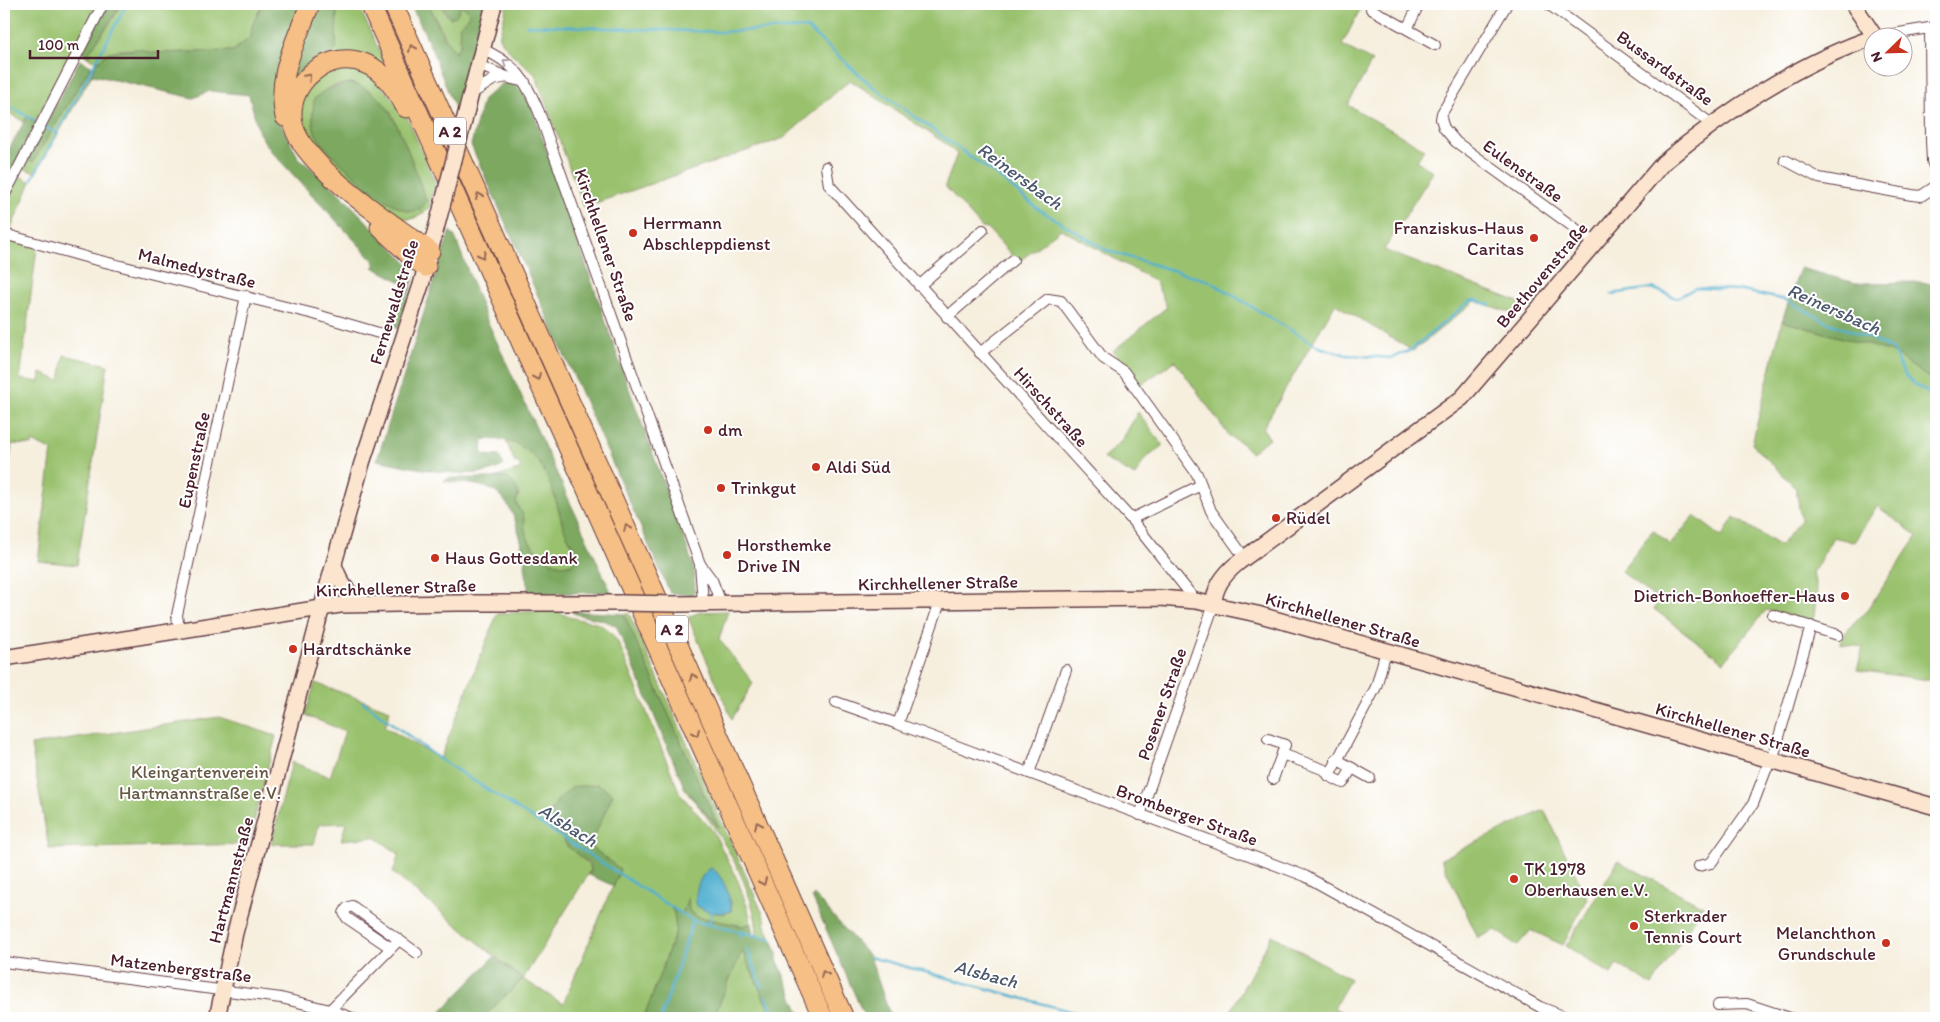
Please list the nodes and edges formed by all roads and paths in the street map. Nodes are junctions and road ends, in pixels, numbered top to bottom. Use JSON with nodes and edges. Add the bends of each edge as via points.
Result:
{"nodes":[{"id":1,"x":103,"y":4,"type":"edge"},
{"id":2,"x":310,"y":4,"type":"edge"},
{"id":3,"x":370,"y":4,"type":"edge"},
{"id":4,"x":393,"y":4,"type":"edge"},
{"id":5,"x":494,"y":4,"type":"edge"},
{"id":6,"x":1419,"y":4,"type":"edge"},
{"id":7,"x":1507,"y":4,"type":"edge"},
{"id":8,"x":1548,"y":4,"type":"edge"},
{"id":9,"x":1853,"y":4,"type":"edge"},
{"id":10,"x":1371,"y":9,"type":"dead end"},
{"id":11,"x":1933,"y":27,"type":"edge"},
{"id":12,"x":1868,"y":28,"type":"edge"},
{"id":13,"x":1407,"y":29,"type":"junction"},
{"id":14,"x":1912,"y":31,"type":"edge"},
{"id":15,"x":1862,"y":41,"type":"edge"},
{"id":16,"x":1435,"y":45,"type":"dead end"},
{"id":17,"x":482,"y":49,"type":"junction"},
{"id":18,"x":478,"y":65,"type":"junction"},
{"id":19,"x":507,"y":77,"type":"junction"},
{"id":20,"x":525,"y":82,"type":"junction"},
{"id":21,"x":470,"y":95,"type":"junction"},
{"id":22,"x":1934,"y":120,"type":"edge"},
{"id":23,"x":1713,"y":125,"type":"junction"},
{"id":24,"x":1785,"y":160,"type":"dead end"},
{"id":25,"x":826,"y":167,"type":"dead end"},
{"id":26,"x":1936,"y":172,"type":"edge"},
{"id":27,"x":448,"y":178,"type":"junction"},
{"id":28,"x":1936,"y":186,"type":"edge"},
{"id":29,"x":4,"y":196,"type":"edge"},
{"id":30,"x":983,"y":230,"type":"dead end"},
{"id":31,"x":4,"y":234,"type":"edge"},
{"id":32,"x":1594,"y":242,"type":"junction"},
{"id":33,"x":428,"y":259,"type":"junction"},
{"id":34,"x":1013,"y":260,"type":"dead end"},
{"id":35,"x":919,"y":286,"type":"junction"},
{"id":36,"x":246,"y":296,"type":"junction"},
{"id":37,"x":947,"y":317,"type":"junction"},
{"id":38,"x":382,"y":334,"type":"dead end"},
{"id":39,"x":980,"y":353,"type":"junction"},
{"id":40,"x":1201,"y":485,"type":"junction"},
{"id":41,"x":1130,"y":519,"type":"junction"},
{"id":42,"x":1244,"y":557,"type":"junction"},
{"id":43,"x":700,"y":564,"type":"junction"},
{"id":44,"x":334,"y":565,"type":"junction"},
{"id":45,"x":1196,"y":601,"type":"junction"},
{"id":46,"x":940,"y":602,"type":"junction"},
{"id":47,"x":721,"y":603,"type":"junction"},
{"id":48,"x":369,"y":604,"type":"junction"},
{"id":49,"x":703,"y":604,"type":"junction"},
{"id":50,"x":1214,"y":604,"type":"junction"},
{"id":51,"x":323,"y":608,"type":"junction"},
{"id":52,"x":1772,"y":615,"type":"dead end"},
{"id":53,"x":1811,"y":626,"type":"junction"},
{"id":54,"x":179,"y":630,"type":"junction"},
{"id":55,"x":1838,"y":636,"type":"dead end"},
{"id":56,"x":1386,"y":651,"type":"junction"},
{"id":57,"x":4,"y":658,"type":"edge"},
{"id":58,"x":1066,"y":670,"type":"dead end"},
{"id":59,"x":836,"y":702,"type":"dead end"},
{"id":60,"x":898,"y":724,"type":"junction"},
{"id":61,"x":1268,"y":739,"type":"dead end"},
{"id":62,"x":1282,"y":754,"type":"junction"},
{"id":63,"x":1336,"y":759,"type":"junction"},
{"id":64,"x":1772,"y":761,"type":"junction"},
{"id":65,"x":1352,"y":768,"type":"junction"},
{"id":66,"x":1028,"y":774,"type":"junction"},
{"id":67,"x":1329,"y":776,"type":"junction"},
{"id":68,"x":1370,"y":778,"type":"dead end"},
{"id":69,"x":1273,"y":779,"type":"dead end"},
{"id":70,"x":1936,"y":807,"type":"edge"},
{"id":71,"x":1140,"y":815,"type":"junction"},
{"id":72,"x":1699,"y":866,"type":"dead end"},
{"id":73,"x":400,"y":939,"type":"junction"},
{"id":74,"x":392,"y":948,"type":"junction"},
{"id":75,"x":417,"y":953,"type":"dead end"},
{"id":76,"x":4,"y":962,"type":"edge"},
{"id":77,"x":222,"y":989,"type":"junction"},
{"id":78,"x":1718,"y":1005,"type":"dead end"},
{"id":79,"x":330,"y":1010,"type":"junction"},
{"id":80,"x":217,"y":1018,"type":"edge"},
{"id":81,"x":352,"y":1018,"type":"edge"},
{"id":82,"x":823,"y":1018,"type":"edge"},
{"id":83,"x":844,"y":1018,"type":"edge"},
{"id":84,"x":1568,"y":1018,"type":"edge"},
{"id":85,"x":1790,"y":1018,"type":"edge"}],
"edges":[{"from":1,"to":29,"type":"street"},
{"from":2,"to":33,"type":"highway","via":[[284,73],[283,100],[291,135],[314,166],[415,260]]},
{"from":3,"to":27,"type":"highway","number":"A 2"},
{"from":83,"to":4,"type":"highway","number":"A 2","one_way":true},
{"from":5,"to":17,"type":"main road","name":"Fernewaldstraße"},
{"from":6,"to":13,"type":"street"},
{"from":7,"to":32,"type":"street","name":"Eulenstraße","via":[[1441,119],[1446,132],[1456,142]]},
{"from":8,"to":23,"type":"street","name":"Bussardstraße"},
{"from":9,"to":12,"type":"main road"},
{"from":10,"to":13,"type":"street"},
{"from":11,"to":14,"type":"street","name":"Beethovenstraße"},
{"from":11,"to":22,"type":"street"},
{"from":13,"to":16,"type":"street"},
{"from":15,"to":23,"type":"main road","name":"Beethovenstraße","via":[[1800,68]]},
{"from":17,"to":18,"type":"main road","name":"Fernewaldstraße"},
{"from":20,"to":17,"type":"street","name":"Kirchhellener Straße","one_way":true,"via":[[507,62]]},
{"from":18,"to":19,"type":"street"},
{"from":18,"to":21,"type":"main road","name":"Fernewaldstraße"},
{"from":19,"to":20,"type":"street"},
{"from":19,"to":21,"type":"street","via":[[493,80]]},
{"from":20,"to":43,"type":"street","name":"Kirchhellener Straße","via":[[539,112]]},
{"from":21,"to":33,"type":"main road","name":"Fernewaldstraße","bridge":true},
{"from":22,"to":26,"type":"street","via":[[1932,161]]},
{"from":23,"to":32,"type":"main road","name":"Beethovenstraße","via":[[1654,171]]},
{"from":24,"to":28,"type":"street","via":[[1819,178],[1912,195],[1921,196]]},
{"from":25,"to":35,"type":"street","name":"Hirschstraße","via":[[829,185]]},
{"from":33,"to":27,"type":"highway","one_way":true,"via":[[311,157],[293,124],[292,104],[298,89],[311,73],[332,62],[354,61],[371,66],[384,76],[401,99],[434,170]]},
{"from":27,"to":82,"type":"highway","number":"A 2","one_way":true},
{"from":30,"to":35,"type":"street"},
{"from":31,"to":36,"type":"street","name":"Malmedystraße"},
{"from":32,"to":42,"type":"main road","name":"Beethovenstraße","via":[[1462,398]]},
{"from":33,"to":44,"type":"main road","name":"Fernewaldstraße","via":[[362,463]]},
{"from":34,"to":37,"type":"street"},
{"from":35,"to":37,"type":"street","name":"Hirschstraße"},
{"from":36,"to":38,"type":"street","name":"Malmedystraße"},
{"from":36,"to":54,"type":"street","name":"Eupenstraße","via":[[177,615]]},
{"from":37,"to":39,"type":"street","name":"Hirschstraße"},
{"from":39,"to":40,"type":"street","via":[[1048,298],[1061,301],[1103,358],[1124,372],[1198,474]]},
{"from":39,"to":41,"type":"street","name":"Hirschstraße"},
{"from":40,"to":41,"type":"street"},
{"from":40,"to":42,"type":"street","via":[[1211,511]]},
{"from":41,"to":45,"type":"street","name":"Hirschstraße"},
{"from":42,"to":50,"type":"main road","name":"Beethovenstraße","via":[[1218,585]]},
{"from":43,"to":47,"type":"street","name":"Kirchhellener Straße","via":[[712,580]]},
{"from":43,"to":49,"type":"street","name":"Kirchhellener Straße"},
{"from":44,"to":48,"type":"main road","via":[[348,593]]},
{"from":44,"to":51,"type":"main road","name":"Fernewaldstraße"},
{"from":45,"to":46,"type":"main road","name":"Kirchhellener Straße","via":[[1160,598]]},
{"from":45,"to":50,"type":"main road","name":"Kirchhellener Straße"},
{"from":46,"to":47,"type":"main road","name":"Kirchhellener Straße"},
{"from":46,"to":60,"type":"street"},
{"from":47,"to":49,"type":"main road","name":"Kirchhellener Straße"},
{"from":48,"to":49,"type":"main road","name":"Kirchhellener Straße","bridge":true},
{"from":48,"to":51,"type":"main road","name":"Kirchhellener Straße"},
{"from":50,"to":56,"type":"main road","name":"Kirchhellener Straße"},
{"from":50,"to":71,"type":"street","name":"Posener Straße"},
{"from":51,"to":54,"type":"main road","name":"Kirchhellener Straße"},
{"from":51,"to":77,"type":"main road","name":"Hartmannstraße"},
{"from":52,"to":53,"type":"street"},
{"from":53,"to":55,"type":"street"},
{"from":53,"to":64,"type":"street"},
{"from":54,"to":57,"type":"main road","name":"Kirchhellener Straße"},
{"from":56,"to":63,"type":"street","via":[[1376,687]]},
{"from":56,"to":64,"type":"main road","name":"Kirchhellener Straße"},
{"from":58,"to":66,"type":"street"},
{"from":59,"to":60,"type":"street","name":"Bromberger Straße"},
{"from":60,"to":66,"type":"street","name":"Bromberger Straße"},
{"from":61,"to":62,"type":"street","via":[[1285,745]]},
{"from":62,"to":67,"type":"street","via":[[1325,770]]},
{"from":62,"to":69,"type":"street"},
{"from":63,"to":65,"type":"street"},
{"from":63,"to":67,"type":"street"},
{"from":64,"to":70,"type":"main road","name":"Kirchhellener Straße"},
{"from":64,"to":72,"type":"street","via":[[1753,804],[1711,863]]},
{"from":65,"to":67,"type":"street","via":[[1343,783]]},
{"from":65,"to":68,"type":"street"},
{"from":66,"to":71,"type":"street","name":"Bromberger Straße"},
{"from":71,"to":84,"type":"street","name":"Bromberger Straße","via":[[1305,876],[1540,1007]]},
{"from":73,"to":74,"type":"street"},
{"from":73,"to":74,"type":"street","via":[[352,906],[346,908],[346,918]]},
{"from":73,"to":75,"type":"street"},
{"from":74,"to":79,"type":"street"},
{"from":76,"to":77,"type":"street","name":"Matzenbergstraße"},
{"from":77,"to":79,"type":"street","name":"Matzenbergstraße"},
{"from":77,"to":80,"type":"main road","name":"Hartmannstraße"},
{"from":78,"to":85,"type":"street","via":[[1747,1004]]},
{"from":79,"to":81,"type":"street","name":"Matzenbergstraße"}]}
